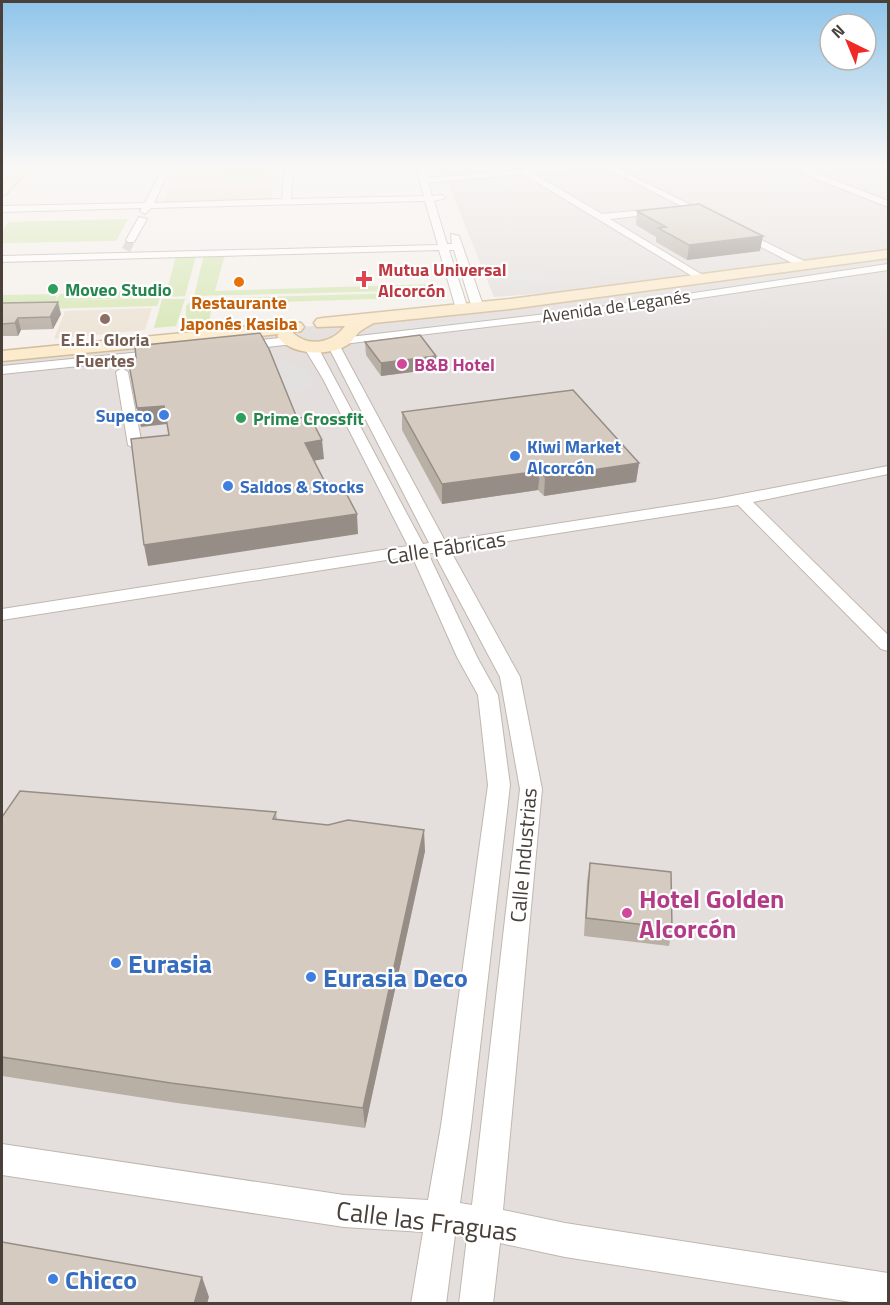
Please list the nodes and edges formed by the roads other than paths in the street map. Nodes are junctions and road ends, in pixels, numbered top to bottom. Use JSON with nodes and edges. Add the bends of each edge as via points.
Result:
{"nodes":[{"id":1,"x":451,"y":226,"type":"dead end"},
{"id":2,"x":138,"y":227,"type":"edge"},
{"id":3,"x":437,"y":227,"type":"edge"},
{"id":4,"x":619,"y":227,"type":"edge"},
{"id":5,"x":729,"y":227,"type":"edge"},
{"id":6,"x":443,"y":247,"type":"junction"},
{"id":7,"x":458,"y":247,"type":"junction"},
{"id":8,"x":127,"y":249,"type":"junction"},
{"id":9,"x":888,"y":254,"type":"edge"},
{"id":10,"x":2,"y":259,"type":"edge"},
{"id":11,"x":806,"y":266,"type":"junction"},
{"id":12,"x":888,"y":267,"type":"edge"},
{"id":13,"x":706,"y":279,"type":"junction"},
{"id":14,"x":470,"y":308,"type":"junction"},
{"id":15,"x":375,"y":319,"type":"junction"},
{"id":16,"x":324,"y":323,"type":"junction"},
{"id":17,"x":295,"y":337,"type":"junction"},
{"id":18,"x":342,"y":338,"type":"junction"},
{"id":19,"x":224,"y":348,"type":"edge"},
{"id":20,"x":177,"y":352,"type":"edge"},
{"id":21,"x":2,"y":356,"type":"edge"},
{"id":22,"x":2,"y":370,"type":"edge"},
{"id":23,"x":122,"y":372,"type":"dead end"},
{"id":24,"x":135,"y":445,"type":"edge"},
{"id":25,"x":888,"y":470,"type":"edge"},
{"id":26,"x":741,"y":499,"type":"junction"},
{"id":27,"x":428,"y":548,"type":"junction"},
{"id":28,"x":2,"y":614,"type":"edge"},
{"id":29,"x":888,"y":645,"type":"edge"},
{"id":30,"x":2,"y":1160,"type":"edge"},
{"id":31,"x":442,"y":1217,"type":"junction"},
{"id":32,"x":485,"y":1223,"type":"junction"},
{"id":33,"x":888,"y":1290,"type":"edge"},
{"id":34,"x":428,"y":1304,"type":"edge"},
{"id":35,"x":476,"y":1304,"type":"edge"}],
"edges":[{"from":1,"to":7,"type":"street"},
{"from":2,"to":8,"type":"street"},
{"from":3,"to":6,"type":"street"},
{"from":4,"to":13,"type":"street"},
{"from":5,"to":11,"type":"street"},
{"from":6,"to":7,"type":"street"},
{"from":6,"to":8,"type":"street"},
{"from":6,"to":14,"type":"street"},
{"from":7,"to":14,"type":"street"},
{"from":8,"to":10,"type":"street"},
{"from":9,"to":11,"type":"street","name":"Avenida de Leganés"},
{"from":11,"to":13,"type":"street","name":"Avenida de Leganés"},
{"from":12,"to":18,"type":"street","name":"Avenida de Leganés","via":[[580,313]]},
{"from":13,"to":14,"type":"street","name":"Avenida de Leganés"},
{"from":14,"to":15,"type":"street","name":"Avenida de Leganés"},
{"from":15,"to":16,"type":"street","name":"Avenida de Leganés"},
{"from":15,"to":18,"type":"street","name":"Avenida de Leganés","via":[[351,327]]},
{"from":16,"to":17,"type":"street","name":"Avenida de Leganés"},
{"from":16,"to":18,"type":"street","via":[[345,328]]},
{"from":17,"to":18,"type":"street"},
{"from":17,"to":19,"type":"street"},
{"from":17,"to":21,"type":"street","via":[[255,331]]},
{"from":17,"to":27,"type":"street","name":"Calle Industrias","via":[[314,351]]},
{"from":18,"to":27,"type":"street","name":"Calle Industrias","via":[[335,348]]},
{"from":20,"to":22,"type":"street"},
{"from":23,"to":24,"type":"street"},
{"from":25,"to":26,"type":"street","name":"Calle Fábricas"},
{"from":26,"to":27,"type":"street","name":"Calle Fábricas"},
{"from":26,"to":29,"type":"street"},
{"from":27,"to":28,"type":"street","name":"Calle Fábricas"},
{"from":27,"to":31,"type":"street","name":"Calle Industrias","via":[[467,657],[488,695],[499,784]]},
{"from":27,"to":32,"type":"street","name":"Calle Industrias","via":[[510,677],[531,789]]},
{"from":30,"to":31,"type":"street","name":"Calle las Fraguas","via":[[344,1211]]},
{"from":31,"to":32,"type":"street","name":"Calle las Fraguas"},
{"from":31,"to":34,"type":"street","name":"Calle Industrias"},
{"from":32,"to":33,"type":"street","name":"Calle las Fraguas","via":[[565,1240]]},
{"from":32,"to":35,"type":"street","name":"Calle Industrias"}]}
